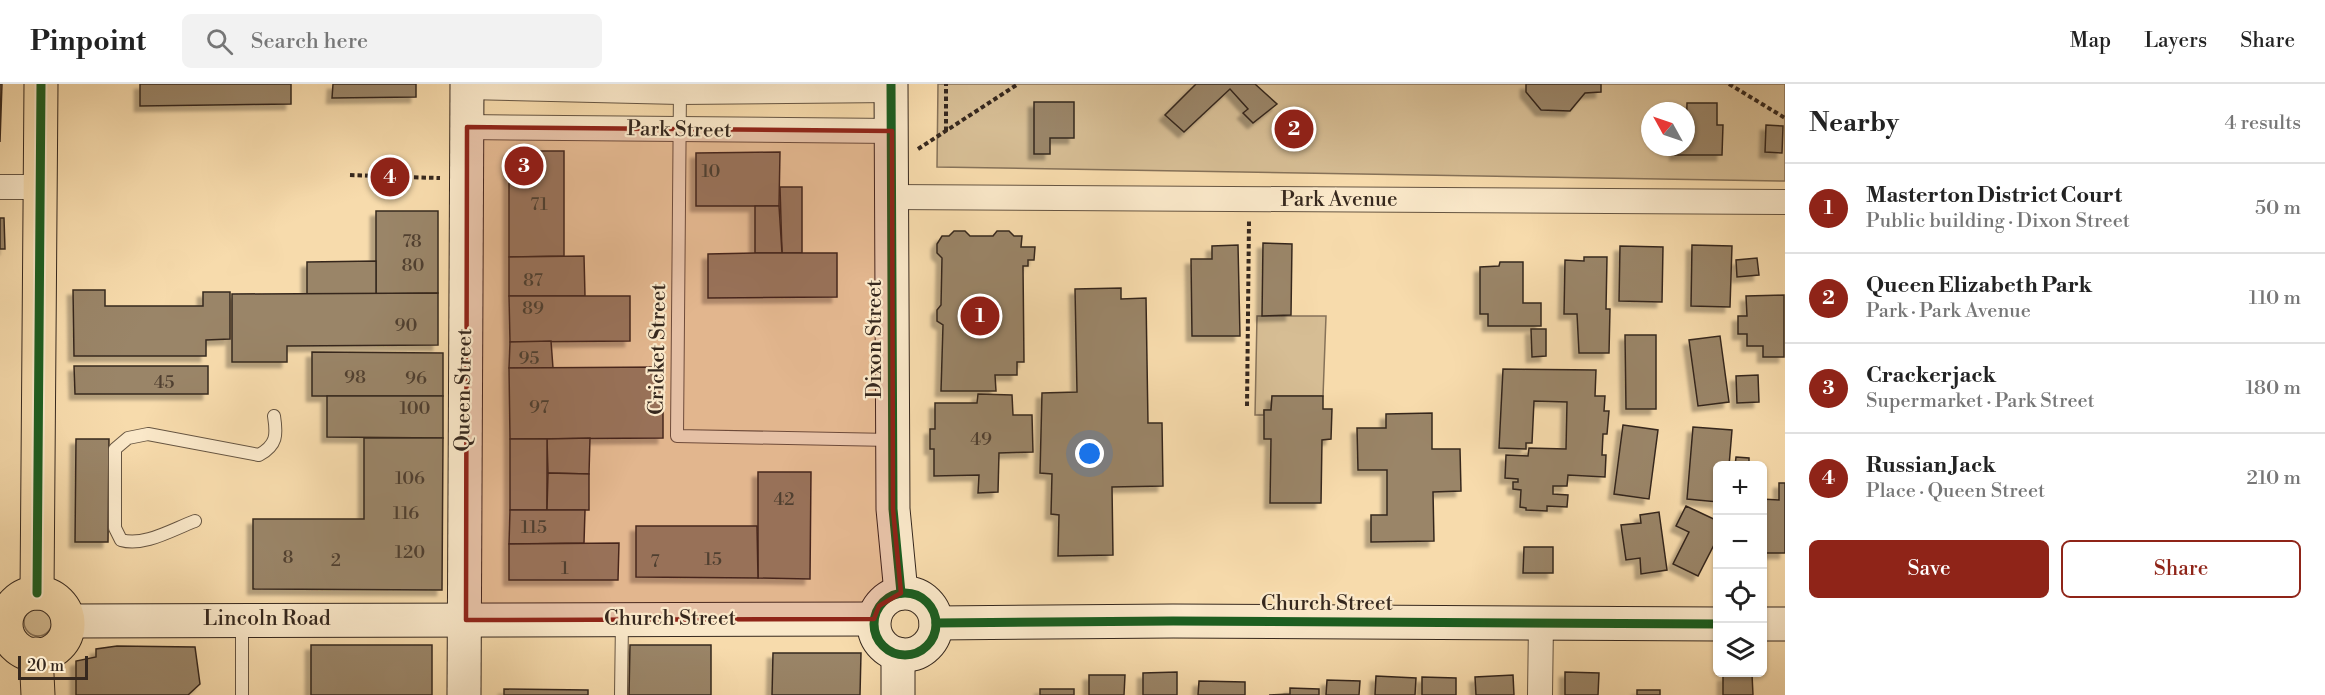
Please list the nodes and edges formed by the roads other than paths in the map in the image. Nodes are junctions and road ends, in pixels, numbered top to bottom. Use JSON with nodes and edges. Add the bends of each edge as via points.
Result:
{"nodes":[{"id":1,"x":41,"y":84,"type":"edge"},
{"id":2,"x":467,"y":86,"type":"edge"},
{"id":3,"x":891,"y":87,"type":"edge"},
{"id":4,"x":680,"y":88,"type":"edge"},
{"id":5,"x":466,"y":127,"type":"junction"},
{"id":6,"x":679,"y":130,"type":"junction"},
{"id":7,"x":892,"y":131,"type":"junction"},
{"id":8,"x":892,"y":182,"type":"junction"},
{"id":9,"x":0,"y":187,"type":"edge"},
{"id":10,"x":41,"y":187,"type":"junction"},
{"id":11,"x":1785,"y":202,"type":"edge"},
{"id":12,"x":274,"y":416,"type":"dead end"},
{"id":13,"x":892,"y":440,"type":"junction"},
{"id":14,"x":195,"y":521,"type":"dead end"},
{"id":15,"x":37,"y":593,"type":"junction"},
{"id":16,"x":901,"y":593,"type":"junction"},
{"id":17,"x":874,"y":618,"type":"junction"},
{"id":18,"x":622,"y":619,"type":"junction"},
{"id":19,"x":242,"y":620,"type":"junction"},
{"id":20,"x":466,"y":620,"type":"junction"},
{"id":21,"x":68,"y":621,"type":"junction"},
{"id":22,"x":3,"y":622,"type":"edge"},
{"id":23,"x":936,"y":623,"type":"junction"},
{"id":24,"x":1541,"y":623,"type":"junction"},
{"id":25,"x":1713,"y":624,"type":"edge"},
{"id":26,"x":1767,"y":624,"type":"edge"},
{"id":27,"x":1785,"y":624,"type":"edge"},
{"id":28,"x":36,"y":654,"type":"junction"},
{"id":29,"x":898,"y":654,"type":"junction"},
{"id":30,"x":38,"y":695,"type":"edge"},
{"id":31,"x":242,"y":695,"type":"edge"},
{"id":32,"x":464,"y":695,"type":"edge"},
{"id":33,"x":621,"y":695,"type":"edge"},
{"id":34,"x":898,"y":695,"type":"edge"},
{"id":35,"x":1540,"y":695,"type":"edge"}],
"edges":[{"from":1,"to":10,"type":"highway"},
{"from":2,"to":4,"type":"street","name":"Park Street"},
{"from":2,"to":5,"type":"street","name":"Queen Street"},
{"from":3,"to":4,"type":"street","name":"Park Street"},
{"from":3,"to":7,"type":"street","name":"Dixon Street"},
{"from":4,"to":6,"type":"lane","name":"Cricket Street"},
{"from":5,"to":6,"type":"street","name":"Park Street"},
{"from":5,"to":20,"type":"street","name":"Queen Street","via":[[462,549]]},
{"from":6,"to":7,"type":"street","name":"Park Street"},
{"from":6,"to":13,"type":"lane","name":"Cricket Street","via":[[677,436]]},
{"from":7,"to":8,"type":"street","name":"Dixon Street"},
{"from":8,"to":11,"type":"street","name":"Park Avenue","via":[[1250,199]]},
{"from":8,"to":13,"type":"street","name":"Dixon Street"},
{"from":9,"to":10,"type":"street"},
{"from":10,"to":15,"type":"highway"},
{"from":12,"to":14,"type":"lane","via":[[277,436],[271,448],[259,455],[148,434],[128,438],[116,449],[115,528],[121,540],[146,540]]},
{"from":13,"to":16,"type":"street","name":"Dixon Street","via":[[893,509]]},
{"from":15,"to":21,"type":"highway","via":[[55,598]]},
{"from":15,"to":22,"type":"highway","via":[[16,601]]},
{"from":16,"to":17,"type":"street","via":[[879,606]]},
{"from":16,"to":23,"type":"street","via":[[913,593],[926,600]]},
{"from":17,"to":18,"type":"street","name":"Church Street"},
{"from":17,"to":29,"type":"street","via":[[879,641]]},
{"from":18,"to":20,"type":"street","name":"Church Street"},
{"from":18,"to":33,"type":"lane"},
{"from":19,"to":20,"type":"street","name":"Lincoln Road"},
{"from":19,"to":21,"type":"street","name":"Lincoln Road"},
{"from":19,"to":31,"type":"lane"},
{"from":20,"to":32,"type":"street","name":"Queen Street"},
{"from":21,"to":28,"type":"highway","via":[[60,644],[52,651]]},
{"from":22,"to":28,"type":"highway","via":[[17,648]]},
{"from":23,"to":24,"type":"street","name":"Church Street"},
{"from":23,"to":29,"type":"street","via":[[927,646]]},
{"from":24,"to":25,"type":"street","name":"Church Street"},
{"from":24,"to":35,"type":"street"},
{"from":26,"to":27,"type":"street"},
{"from":28,"to":30,"type":"highway"},
{"from":29,"to":34,"type":"street"}]}
